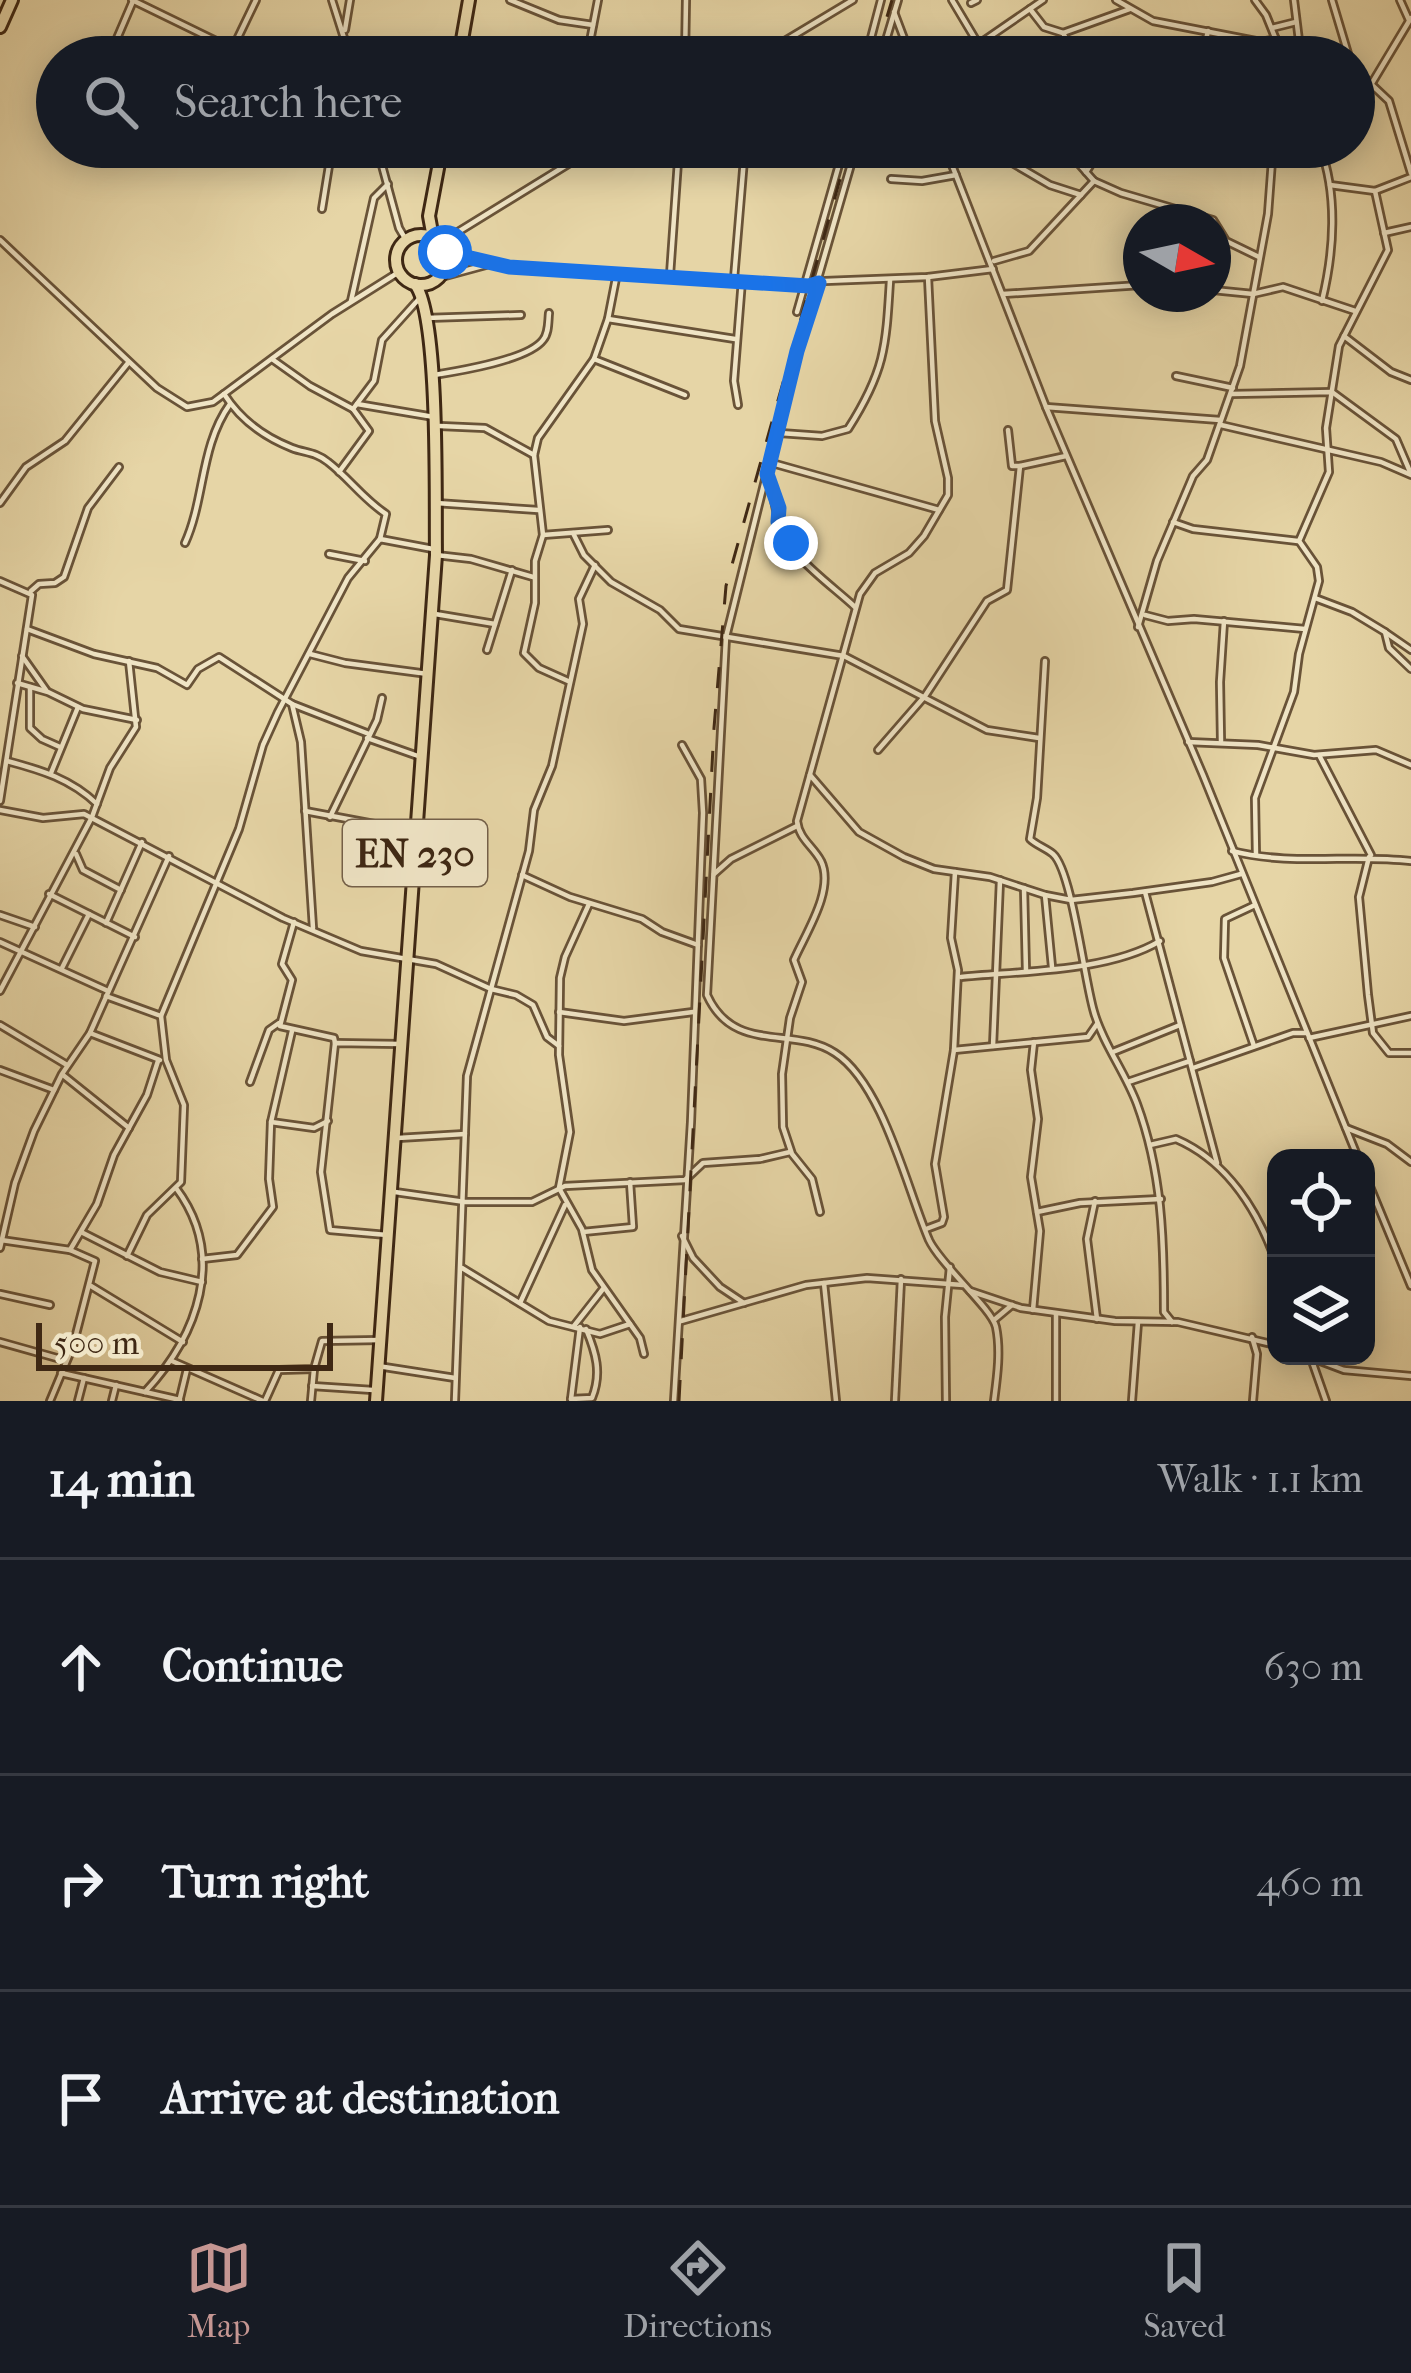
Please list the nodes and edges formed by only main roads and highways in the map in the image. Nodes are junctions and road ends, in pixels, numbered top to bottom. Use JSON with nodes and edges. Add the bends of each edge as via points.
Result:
{"nodes":[{"id":1,"x":12,"y":0,"type":"edge"},
{"id":2,"x":469,"y":0,"type":"edge"},
{"id":3,"x":0,"y":27,"type":"edge"},
{"id":4,"x":463,"y":36,"type":"edge"},
{"id":5,"x":438,"y":168,"type":"edge"},
{"id":6,"x":429,"y":216,"type":"junction"},
{"id":7,"x":411,"y":238,"type":"junction"},
{"id":8,"x":439,"y":245,"type":"junction"},
{"id":9,"x":436,"y":279,"type":"junction"},
{"id":10,"x":415,"y":284,"type":"junction"},
{"id":11,"x":425,"y":307,"type":"junction"},
{"id":12,"x":376,"y":1396,"type":"edge"}],
"edges":[{"from":1,"to":3,"type":"main road"},
{"from":2,"to":4,"type":"main road"},
{"from":5,"to":6,"type":"main road"},
{"from":6,"to":7,"type":"main road"},
{"from":6,"to":8,"type":"main road"},
{"from":7,"to":8,"type":"main road"},
{"from":7,"to":10,"type":"main road","via":[[397,254],[399,272]]},
{"from":8,"to":9,"type":"main road","via":[[446,262]]},
{"from":9,"to":10,"type":"main road"},
{"from":9,"to":11,"type":"main road","number":"EN 230"},
{"from":10,"to":11,"type":"main road","number":"EN 230"},
{"from":11,"to":12,"type":"main road","number":"EN 230","via":[[435,552]]}]}
